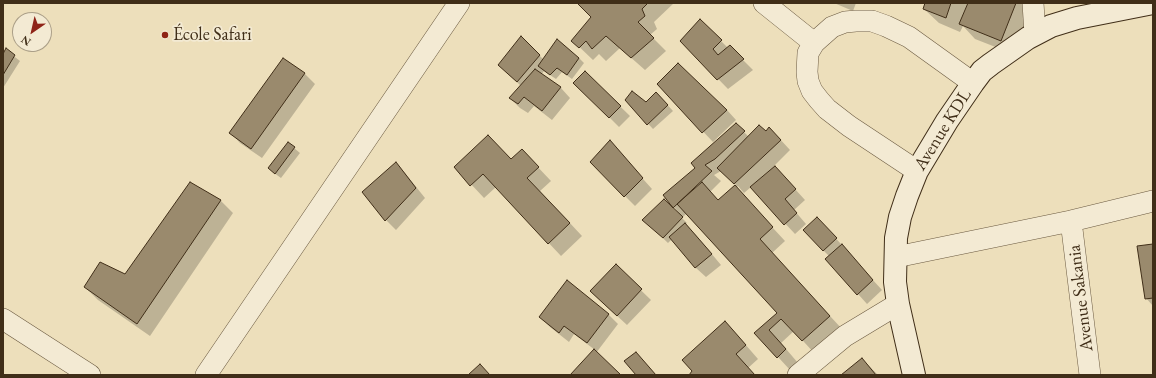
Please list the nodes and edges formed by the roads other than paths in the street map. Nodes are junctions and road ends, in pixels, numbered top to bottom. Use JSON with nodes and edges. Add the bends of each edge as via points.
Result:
{"nodes":[{"id":1,"x":459,"y":3,"type":"edge"},
{"id":2,"x":764,"y":3,"type":"edge"},
{"id":3,"x":1033,"y":3,"type":"edge"},
{"id":4,"x":1153,"y":3,"type":"edge"},
{"id":5,"x":1035,"y":34,"type":"junction"},
{"id":6,"x":814,"y":43,"type":"junction"},
{"id":7,"x":973,"y":83,"type":"junction"},
{"id":8,"x":917,"y":171,"type":"junction"},
{"id":9,"x":1153,"y":201,"type":"edge"},
{"id":10,"x":1071,"y":220,"type":"junction"},
{"id":11,"x":896,"y":257,"type":"junction"},
{"id":12,"x":898,"y":304,"type":"junction"},
{"id":13,"x":3,"y":319,"type":"edge"},
{"id":14,"x":90,"y":375,"type":"edge"},
{"id":15,"x":206,"y":375,"type":"edge"},
{"id":16,"x":798,"y":375,"type":"edge"},
{"id":17,"x":914,"y":375,"type":"edge"},
{"id":18,"x":1090,"y":375,"type":"edge"}],
"edges":[{"from":1,"to":15,"type":"street"},
{"from":2,"to":6,"type":"street"},
{"from":3,"to":5,"type":"street"},
{"from":4,"to":5,"type":"street","name":"Avenue KDL","via":[[1076,18]]},
{"from":5,"to":7,"type":"street","name":"Avenue KDL","via":[[991,64]]},
{"from":6,"to":7,"type":"street","via":[[832,27],[844,22],[872,21],[909,38]]},
{"from":6,"to":8,"type":"street","via":[[808,53],[806,72],[812,91],[819,100],[849,126]]},
{"from":7,"to":8,"type":"street","name":"Avenue KDL"},
{"from":8,"to":11,"type":"street","name":"Avenue KDL","via":[[900,217]]},
{"from":9,"to":10,"type":"street"},
{"from":10,"to":11,"type":"street"},
{"from":10,"to":18,"type":"street","name":"Avenue Sakania"},
{"from":11,"to":12,"type":"street","name":"Avenue KDL","via":[[895,282]]},
{"from":12,"to":16,"type":"street","via":[[845,336]]},
{"from":12,"to":17,"type":"street","name":"Avenue KDL"},
{"from":13,"to":14,"type":"street"}]}
